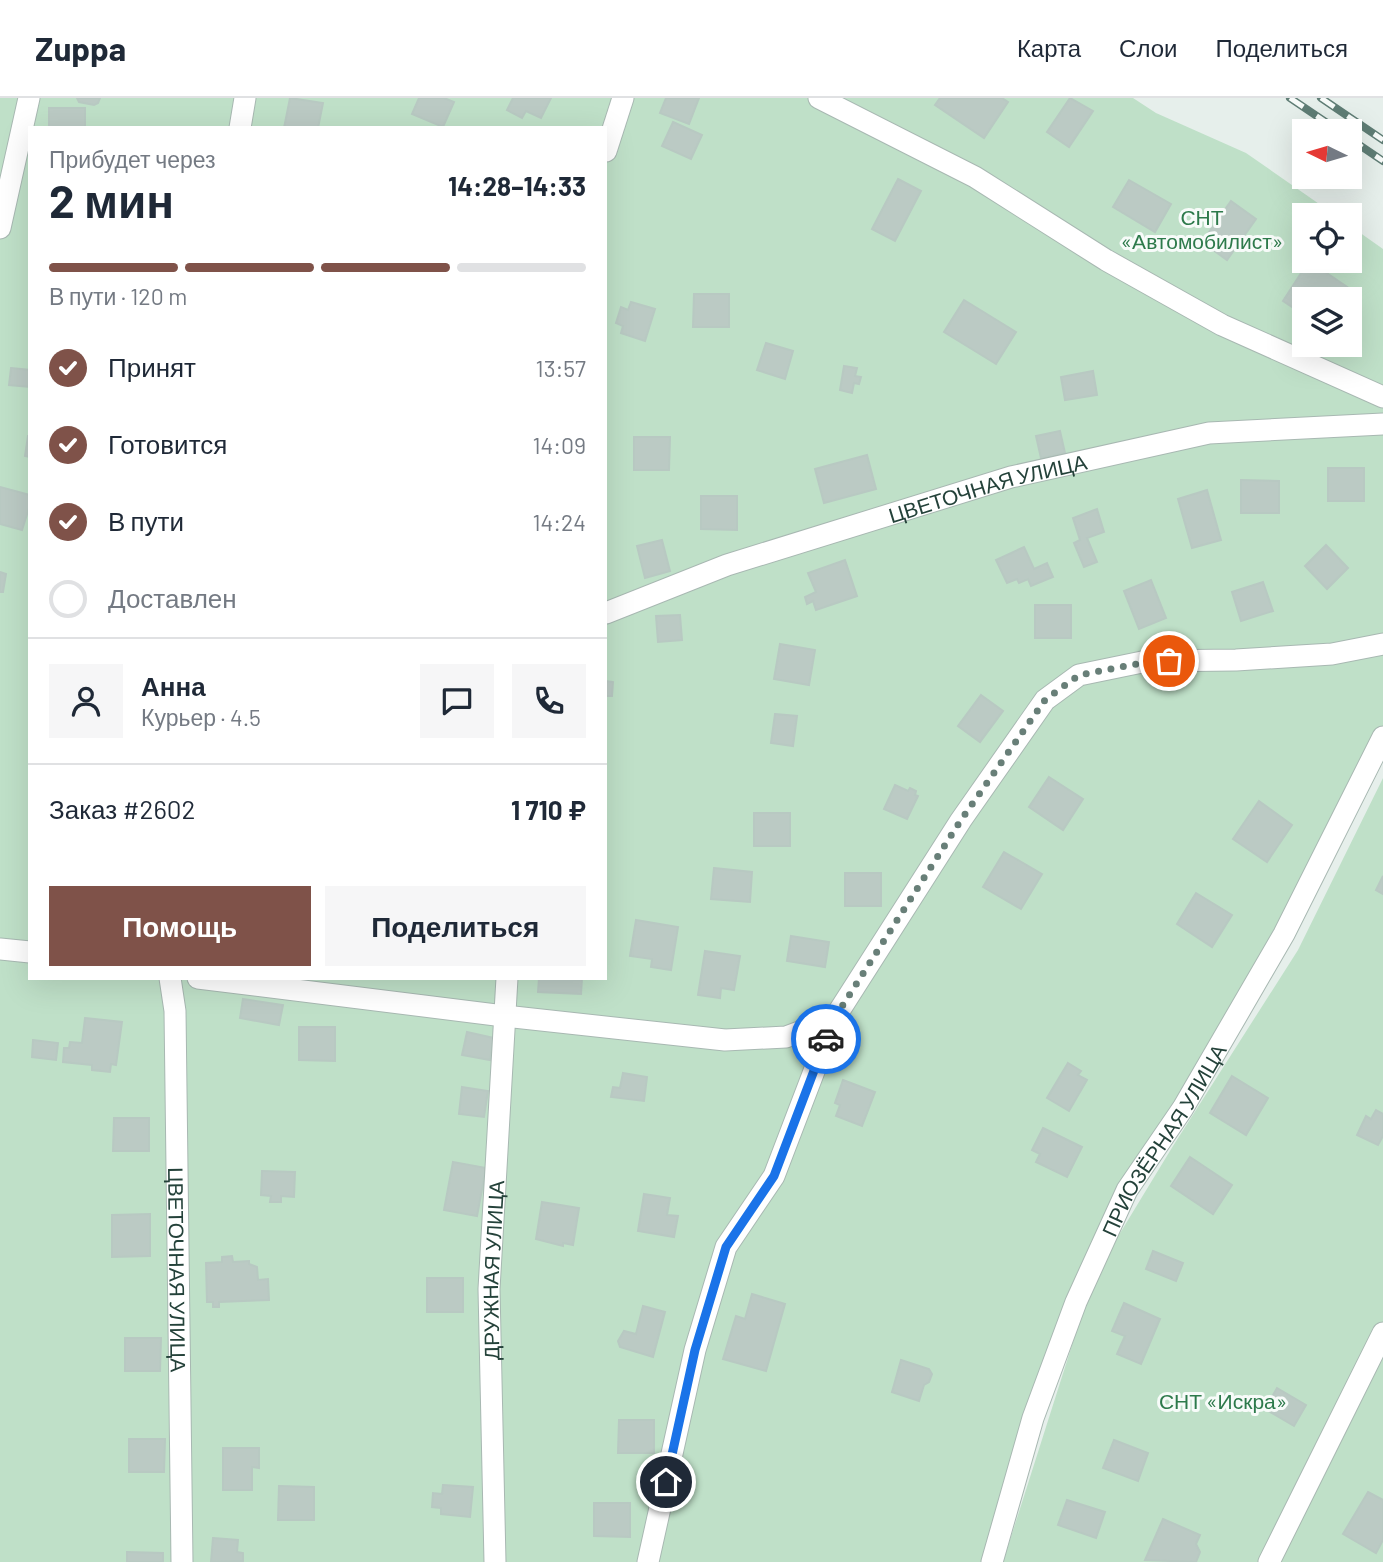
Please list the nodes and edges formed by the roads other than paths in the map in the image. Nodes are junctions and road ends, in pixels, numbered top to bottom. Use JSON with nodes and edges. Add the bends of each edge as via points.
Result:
{"nodes":[{"id":1,"x":29,"y":98,"type":"edge"},
{"id":2,"x":244,"y":98,"type":"edge"},
{"id":3,"x":623,"y":98,"type":"edge"},
{"id":4,"x":820,"y":98,"type":"edge"},
{"id":5,"x":240,"y":126,"type":"edge"},
{"id":6,"x":607,"y":147,"type":"edge"},
{"id":7,"x":0,"y":228,"type":"edge"},
{"id":8,"x":1383,"y":397,"type":"edge"},
{"id":9,"x":1383,"y":424,"type":"edge"},
{"id":10,"x":607,"y":613,"type":"edge"},
{"id":11,"x":1383,"y":644,"type":"edge"},
{"id":12,"x":1383,"y":737,"type":"edge"},
{"id":13,"x":0,"y":949,"type":"edge"},
{"id":14,"x":28,"y":952,"type":"edge"},
{"id":15,"x":170,"y":980,"type":"edge"},
{"id":16,"x":214,"y":980,"type":"edge"},
{"id":17,"x":507,"y":980,"type":"edge"},
{"id":18,"x":503,"y":1016,"type":"junction"},
{"id":19,"x":834,"y":1019,"type":"junction"},
{"id":20,"x":1383,"y":1333,"type":"edge"},
{"id":21,"x":182,"y":1562,"type":"edge"},
{"id":22,"x":495,"y":1562,"type":"edge"},
{"id":23,"x":648,"y":1562,"type":"edge"},
{"id":24,"x":992,"y":1562,"type":"edge"},
{"id":25,"x":1269,"y":1562,"type":"edge"}],
"edges":[{"from":1,"to":7,"type":"street"},
{"from":2,"to":5,"type":"street"},
{"from":3,"to":6,"type":"street"},
{"from":4,"to":8,"type":"street","via":[[975,177],[1106,260],[1222,325]]},
{"from":9,"to":10,"type":"street","name":"ЦВЕТОЧНАЯ УЛИЦА","via":[[1209,433],[1011,477],[727,565]]},
{"from":11,"to":19,"type":"street","via":[[1332,654],[1147,662],[1079,675],[1045,700],[961,820]]},
{"from":12,"to":24,"type":"street","name":"ПРИОЗЁРНАЯ УЛИЦА","via":[[1284,934],[1183,1108],[1127,1190],[1076,1302],[1033,1418]]},
{"from":13,"to":14,"type":"street"},
{"from":15,"to":21,"type":"street","name":"ЦВЕТОЧНАЯ УЛИЦА","via":[[175,1011]]},
{"from":16,"to":18,"type":"street"},
{"from":17,"to":18,"type":"street","name":"ДРУЖНАЯ УЛИЦА"},
{"from":18,"to":19,"type":"street","via":[[725,1040],[786,1037]]},
{"from":18,"to":22,"type":"street","name":"ДРУЖНАЯ УЛИЦА","via":[[489,1289]]},
{"from":19,"to":23,"type":"street","via":[[774,1176],[726,1247],[695,1350]]},
{"from":20,"to":25,"type":"street"}]}
